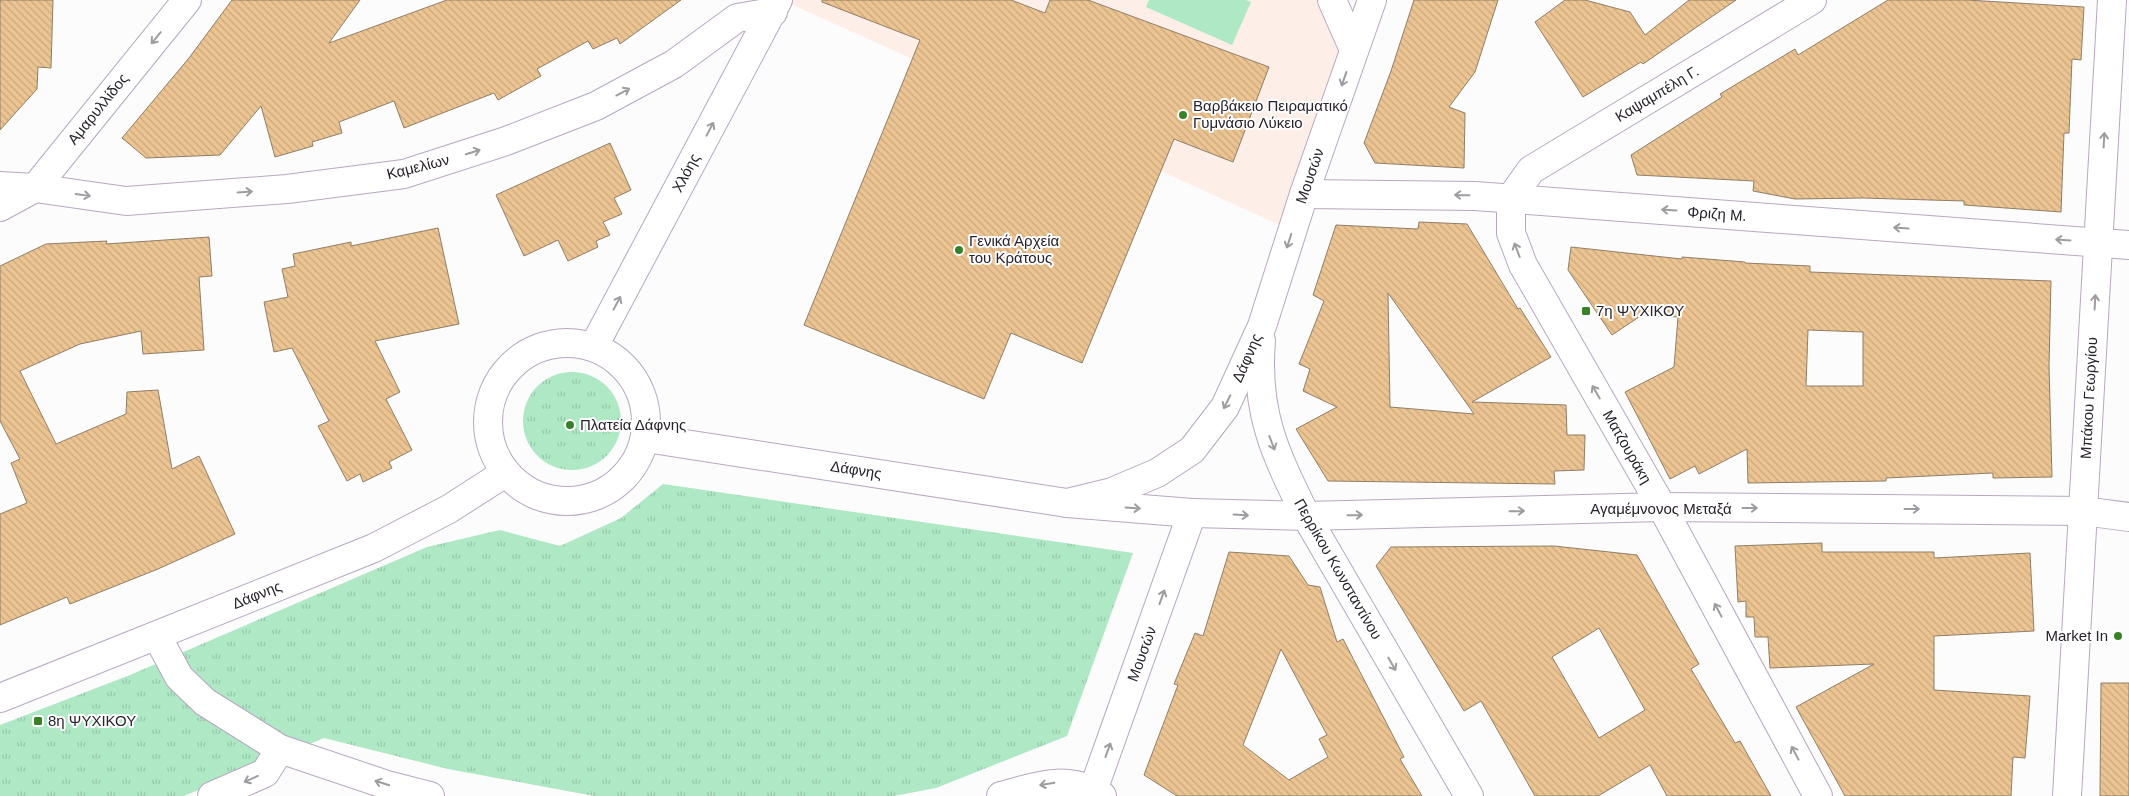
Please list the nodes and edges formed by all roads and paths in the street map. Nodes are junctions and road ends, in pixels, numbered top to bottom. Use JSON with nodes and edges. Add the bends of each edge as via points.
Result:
{"nodes":[{"id":1,"x":187,"y":0,"type":"edge"},
{"id":2,"x":1332,"y":0,"type":"edge"},
{"id":3,"x":1372,"y":0,"type":"edge"},
{"id":4,"x":1812,"y":0,"type":"edge"},
{"id":5,"x":2112,"y":0,"type":"edge"},
{"id":6,"x":775,"y":6,"type":"edge"},
{"id":7,"x":1354,"y":50,"type":"junction"},
{"id":8,"x":0,"y":186,"type":"edge"},
{"id":9,"x":34,"y":188,"type":"junction"},
{"id":10,"x":1304,"y":194,"type":"junction"},
{"id":11,"x":1511,"y":198,"type":"junction"},
{"id":12,"x":0,"y":207,"type":"edge"},
{"id":13,"x":2098,"y":243,"type":"junction"},
{"id":14,"x":2129,"y":245,"type":"edge"},
{"id":15,"x":1262,"y":326,"type":"junction"},
{"id":16,"x":594,"y":346,"type":"junction"},
{"id":17,"x":646,"y":438,"type":"junction"},
{"id":18,"x":505,"y":473,"type":"junction"},
{"id":19,"x":1067,"y":503,"type":"junction"},
{"id":20,"x":1662,"y":507,"type":"junction"},
{"id":21,"x":2083,"y":511,"type":"junction"},
{"id":22,"x":1192,"y":513,"type":"junction"},
{"id":23,"x":1306,"y":516,"type":"junction"},
{"id":24,"x":2129,"y":518,"type":"edge"},
{"id":25,"x":157,"y":636,"type":"junction"},
{"id":26,"x":0,"y":698,"type":"edge"},
{"id":27,"x":280,"y":749,"type":"junction"},
{"id":28,"x":1096,"y":794,"type":"edge"},
{"id":29,"x":212,"y":796,"type":"edge"},
{"id":30,"x":430,"y":796,"type":"edge"},
{"id":31,"x":1001,"y":796,"type":"edge"},
{"id":32,"x":1469,"y":796,"type":"edge"},
{"id":33,"x":1818,"y":796,"type":"edge"},
{"id":34,"x":2067,"y":796,"type":"edge"}],
"edges":[{"from":1,"to":9,"type":"street","name":"Αμαρυλλίδος","one_way":true},
{"from":2,"to":7,"type":"street"},
{"from":3,"to":7,"type":"street","name":"Μουσών"},
{"from":4,"to":11,"type":"street","name":"Καψαμπέλη Γ.","via":[[1531,170]]},
{"from":13,"to":5,"type":"street","name":"Μπάκου Γεωργίου","one_way":true},
{"from":9,"to":6,"type":"street","name":"Καμελίων","one_way":true,"via":[[126,201],[287,189],[404,174],[506,142],[596,106],[674,64],[737,18]]},
{"from":16,"to":6,"type":"street","name":"Χλόης","one_way":true},
{"from":7,"to":10,"type":"street","name":"Μουσών","one_way":true},
{"from":8,"to":9,"type":"street","name":"Καμελίων"},
{"from":9,"to":12,"type":"street","name":"Αμαρυλλίδος"},
{"from":11,"to":10,"type":"street","name":"Φριζη Μ.","one_way":true},
{"from":10,"to":15,"type":"street","name":"Μουσών","one_way":true},
{"from":13,"to":11,"type":"street","name":"Φριζη Μ.","one_way":true},
{"from":20,"to":11,"type":"street","name":"Ματζουράκη","one_way":true,"via":[[1523,265],[1510,233]]},
{"from":13,"to":14,"type":"street","name":"Φριζη Μ."},
{"from":21,"to":13,"type":"street","name":"Μπάκου Γεωργίου","one_way":true},
{"from":15,"to":19,"type":"street","name":"Δάφνης","one_way":true,"via":[[1225,407],[1192,450],[1157,473],[1112,492]]},
{"from":15,"to":23,"type":"street","name":"Περρίκου Κωνσταντίνου","one_way":true,"via":[[1258,371],[1262,408],[1271,440]]},
{"from":16,"to":17,"type":"street","via":[[618,360],[637,382],[646,409]]},
{"from":16,"to":18,"type":"street","via":[[568,342],[542,345],[519,357],[501,375],[490,399],[487,424],[492,450]]},
{"from":17,"to":18,"type":"street","via":[[636,462],[621,482],[599,495],[574,502],[548,500],[525,489]]},
{"from":17,"to":19,"type":"street","name":"Δάφνης"},
{"from":18,"to":25,"type":"street","name":"Δάφνης","via":[[449,509],[374,548]]},
{"from":19,"to":22,"type":"street","name":"Δάφνης","one_way":true},
{"from":20,"to":21,"type":"street","name":"Αγαμέμνονος Μεταξά","one_way":true},
{"from":23,"to":20,"type":"street","name":"Αγαμέμνονος Μεταξά","one_way":true},
{"from":33,"to":20,"type":"street","name":"Ματζουράκη","one_way":true},
{"from":21,"to":24,"type":"street","name":"Αγαμέμνονος Μεταξά"},
{"from":21,"to":34,"type":"street","name":"Μπάκου Γεωργίου"},
{"from":22,"to":23,"type":"street","name":"Αγαμέμνονος Μεταξά","one_way":true},
{"from":28,"to":22,"type":"street","name":"Μουσών","one_way":true},
{"from":23,"to":32,"type":"street","name":"Περρίκου Κωνσταντίνου","one_way":true},
{"from":25,"to":26,"type":"street","name":"Δάφνης"},
{"from":25,"to":27,"type":"street","via":[[179,677],[205,702]]},
{"from":27,"to":29,"type":"street","one_way":true,"via":[[265,773]]},
{"from":30,"to":27,"type":"street","one_way":true},
{"from":28,"to":31,"type":"street","one_way":true,"via":[[1051,782]]}]}
